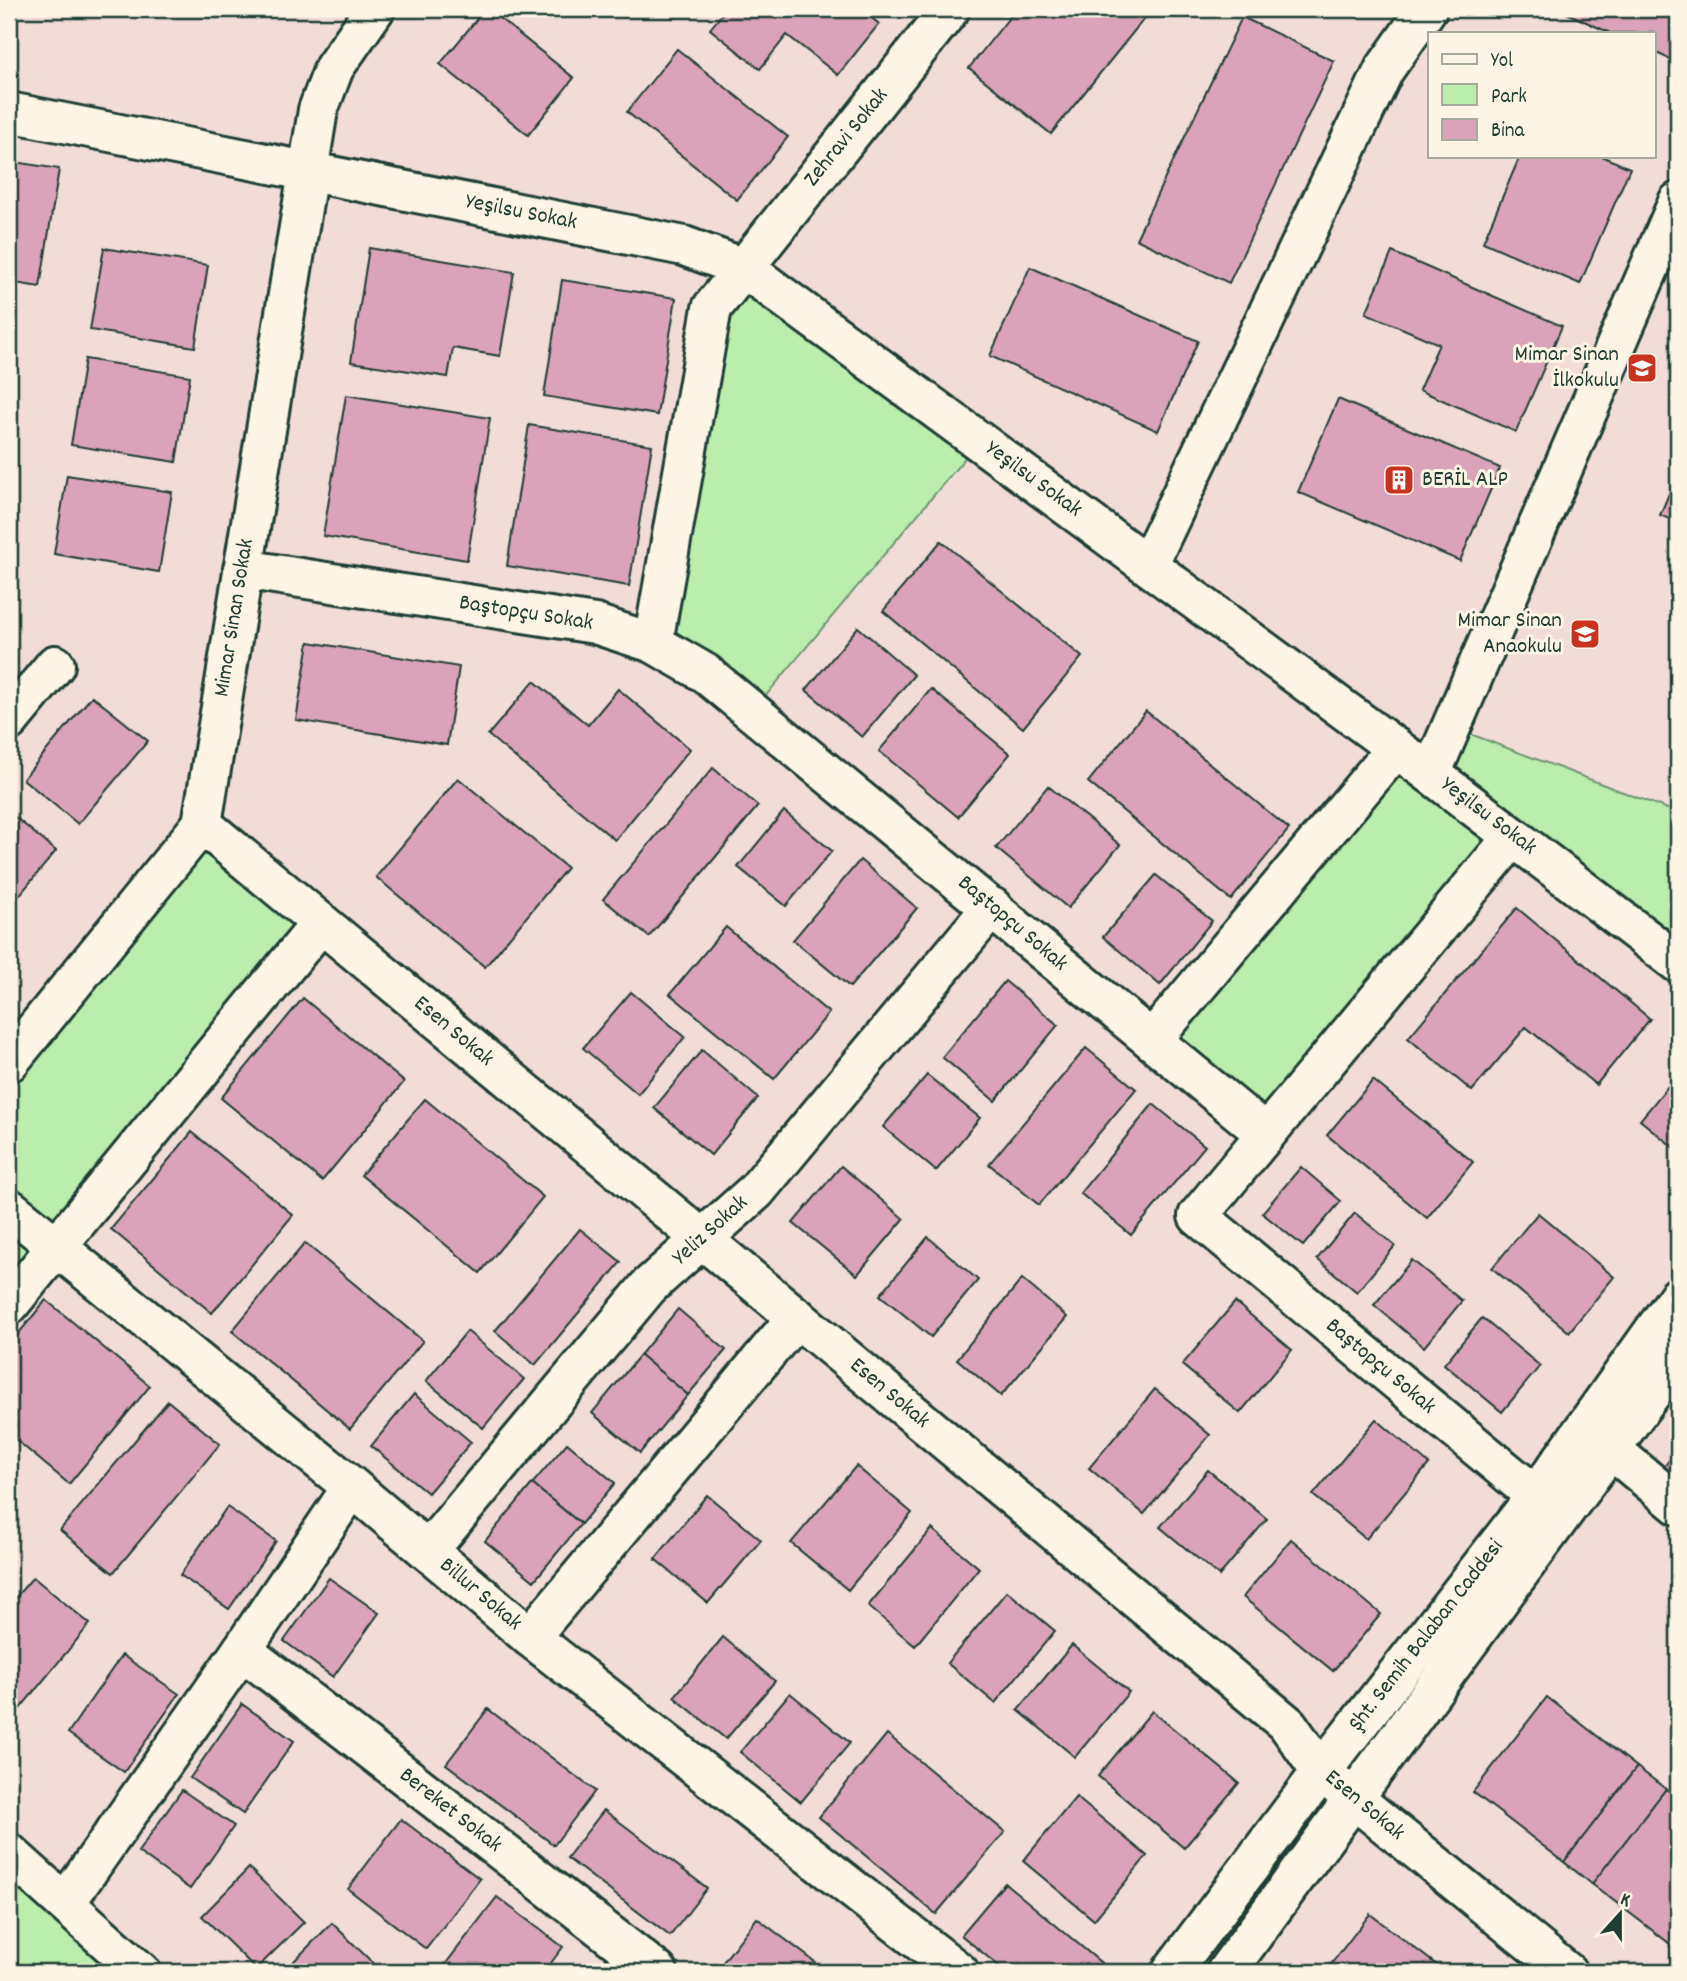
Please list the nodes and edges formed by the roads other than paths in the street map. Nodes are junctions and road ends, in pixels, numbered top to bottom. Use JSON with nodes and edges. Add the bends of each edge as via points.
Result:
{"nodes":[{"id":1,"x":375,"y":9,"type":"edge"},
{"id":2,"x":950,"y":9,"type":"edge"},
{"id":3,"x":1427,"y":9,"type":"edge"},
{"id":4,"x":9,"y":112,"type":"edge"},
{"id":5,"x":307,"y":171,"type":"junction"},
{"id":6,"x":1678,"y":202,"type":"edge"},
{"id":7,"x":744,"y":268,"type":"junction"},
{"id":8,"x":1148,"y":565,"type":"junction"},
{"id":9,"x":243,"y":569,"type":"junction"},
{"id":10,"x":653,"y":643,"type":"junction"},
{"id":11,"x":55,"y":665,"type":"dead end"},
{"id":12,"x":9,"y":721,"type":"edge"},
{"id":13,"x":1396,"y":748,"type":"junction"},
{"id":14,"x":1431,"y":774,"type":"junction"},
{"id":15,"x":202,"y":824,"type":"junction"},
{"id":16,"x":1513,"y":837,"type":"junction"},
{"id":17,"x":992,"y":907,"type":"junction"},
{"id":18,"x":321,"y":923,"type":"junction"},
{"id":19,"x":1678,"y":963,"type":"edge"},
{"id":20,"x":1152,"y":1040,"type":"junction"},
{"id":21,"x":9,"y":1062,"type":"edge"},
{"id":22,"x":1266,"y":1135,"type":"junction"},
{"id":23,"x":9,"y":1208,"type":"edge"},
{"id":24,"x":702,"y":1239,"type":"junction"},
{"id":25,"x":57,"y":1247,"type":"junction"},
{"id":26,"x":1678,"y":1297,"type":"edge"},
{"id":27,"x":9,"y":1305,"type":"edge"},
{"id":28,"x":797,"y":1317,"type":"junction"},
{"id":29,"x":1678,"y":1357,"type":"edge"},
{"id":30,"x":1612,"y":1450,"type":"junction"},
{"id":31,"x":352,"y":1487,"type":"junction"},
{"id":32,"x":1536,"y":1496,"type":"junction"},
{"id":33,"x":1678,"y":1505,"type":"edge"},
{"id":34,"x":428,"y":1551,"type":"junction"},
{"id":35,"x":530,"y":1637,"type":"junction"},
{"id":36,"x":242,"y":1650,"type":"junction"},
{"id":37,"x":1321,"y":1772,"type":"junction"},
{"id":38,"x":1354,"y":1799,"type":"junction"},
{"id":39,"x":9,"y":1853,"type":"edge"},
{"id":40,"x":66,"y":1902,"type":"junction"},
{"id":41,"x":141,"y":1972,"type":"edge"},
{"id":42,"x":657,"y":1972,"type":"edge"},
{"id":43,"x":959,"y":1972,"type":"edge"},
{"id":44,"x":1171,"y":1972,"type":"edge"},
{"id":45,"x":1226,"y":1972,"type":"edge"},
{"id":46,"x":1567,"y":1972,"type":"edge"}],
"edges":[{"from":1,"to":5,"type":"street","name":"Mimar Sinan Sokak","via":[[334,68],[317,110]]},
{"from":2,"to":7,"type":"street","name":"Zehravi Sokak"},
{"from":3,"to":8,"type":"street","via":[[1384,70]]},
{"from":4,"to":5,"type":"street","name":"Yeşilsu Sokak"},
{"from":5,"to":7,"type":"street","name":"Yeşilsu Sokak","via":[[684,246]]},
{"from":5,"to":9,"type":"street","name":"Mimar Sinan Sokak"},
{"from":6,"to":14,"type":"street"},
{"from":7,"to":8,"type":"street","name":"Yeşilsu Sokak"},
{"from":7,"to":10,"type":"street","name":"Zehravi Sokak","via":[[712,308]]},
{"from":8,"to":13,"type":"street","name":"Yeşilsu Sokak"},
{"from":9,"to":10,"type":"street","name":"Baştopçu Sokak","via":[[595,624]]},
{"from":9,"to":15,"type":"street","name":"Mimar Sinan Sokak"},
{"from":10,"to":17,"type":"street","name":"Baştopçu Sokak","via":[[734,695]]},
{"from":11,"to":12,"type":"street"},
{"from":13,"to":14,"type":"street","name":"Yeşilsu Sokak"},
{"from":13,"to":20,"type":"street"},
{"from":14,"to":16,"type":"street","name":"Yeşilsu Sokak"},
{"from":15,"to":18,"type":"street","name":"Esen Sokak"},
{"from":15,"to":21,"type":"street","name":"Mimar Sinan Sokak"},
{"from":16,"to":19,"type":"street","name":"Yeşilsu Sokak"},
{"from":16,"to":22,"type":"street"},
{"from":17,"to":20,"type":"street","name":"Baştopçu Sokak"},
{"from":17,"to":24,"type":"street","name":"Yeliz Sokak","via":[[756,1191]]},
{"from":18,"to":24,"type":"street","name":"Esen Sokak"},
{"from":18,"to":25,"type":"street"},
{"from":20,"to":22,"type":"street","name":"Baştopçu Sokak"},
{"from":22,"to":32,"type":"street","name":"Baştopçu Sokak","via":[[1198,1216]]},
{"from":23,"to":25,"type":"street","name":"Billur Sokak"},
{"from":24,"to":28,"type":"street","name":"Esen Sokak"},
{"from":24,"to":34,"type":"street","name":"Yeliz Sokak","via":[[649,1286]]},
{"from":25,"to":27,"type":"street"},
{"from":25,"to":31,"type":"street","name":"Billur Sokak"},
{"from":26,"to":32,"type":"street","name":"Şht. Semih Balaban Caddesi"},
{"from":28,"to":35,"type":"street"},
{"from":28,"to":37,"type":"street","name":"Esen Sokak","via":[[1288,1725]]},
{"from":29,"to":30,"type":"street","name":"Şht. Semih Balaban Caddesi"},
{"from":30,"to":33,"type":"street"},
{"from":30,"to":38,"type":"street","name":"Şht. Semih Balaban Caddesi"},
{"from":31,"to":34,"type":"street","name":"Billur Sokak"},
{"from":31,"to":36,"type":"street"},
{"from":32,"to":37,"type":"street","name":"Şht. Semih Balaban Caddesi"},
{"from":34,"to":35,"type":"street","name":"Billur Sokak"},
{"from":35,"to":43,"type":"street","name":"Billur Sokak"},
{"from":36,"to":40,"type":"street"},
{"from":36,"to":42,"type":"street","name":"Bereket Sokak"},
{"from":37,"to":38,"type":"street","name":"Esen Sokak"},
{"from":37,"to":44,"type":"street","name":"Şht. Semih Balaban Caddesi"},
{"from":38,"to":45,"type":"street","name":"Şht. Semih Balaban Caddesi"},
{"from":38,"to":46,"type":"street","name":"Esen Sokak"},
{"from":39,"to":40,"type":"street"},
{"from":40,"to":41,"type":"street"}]}
